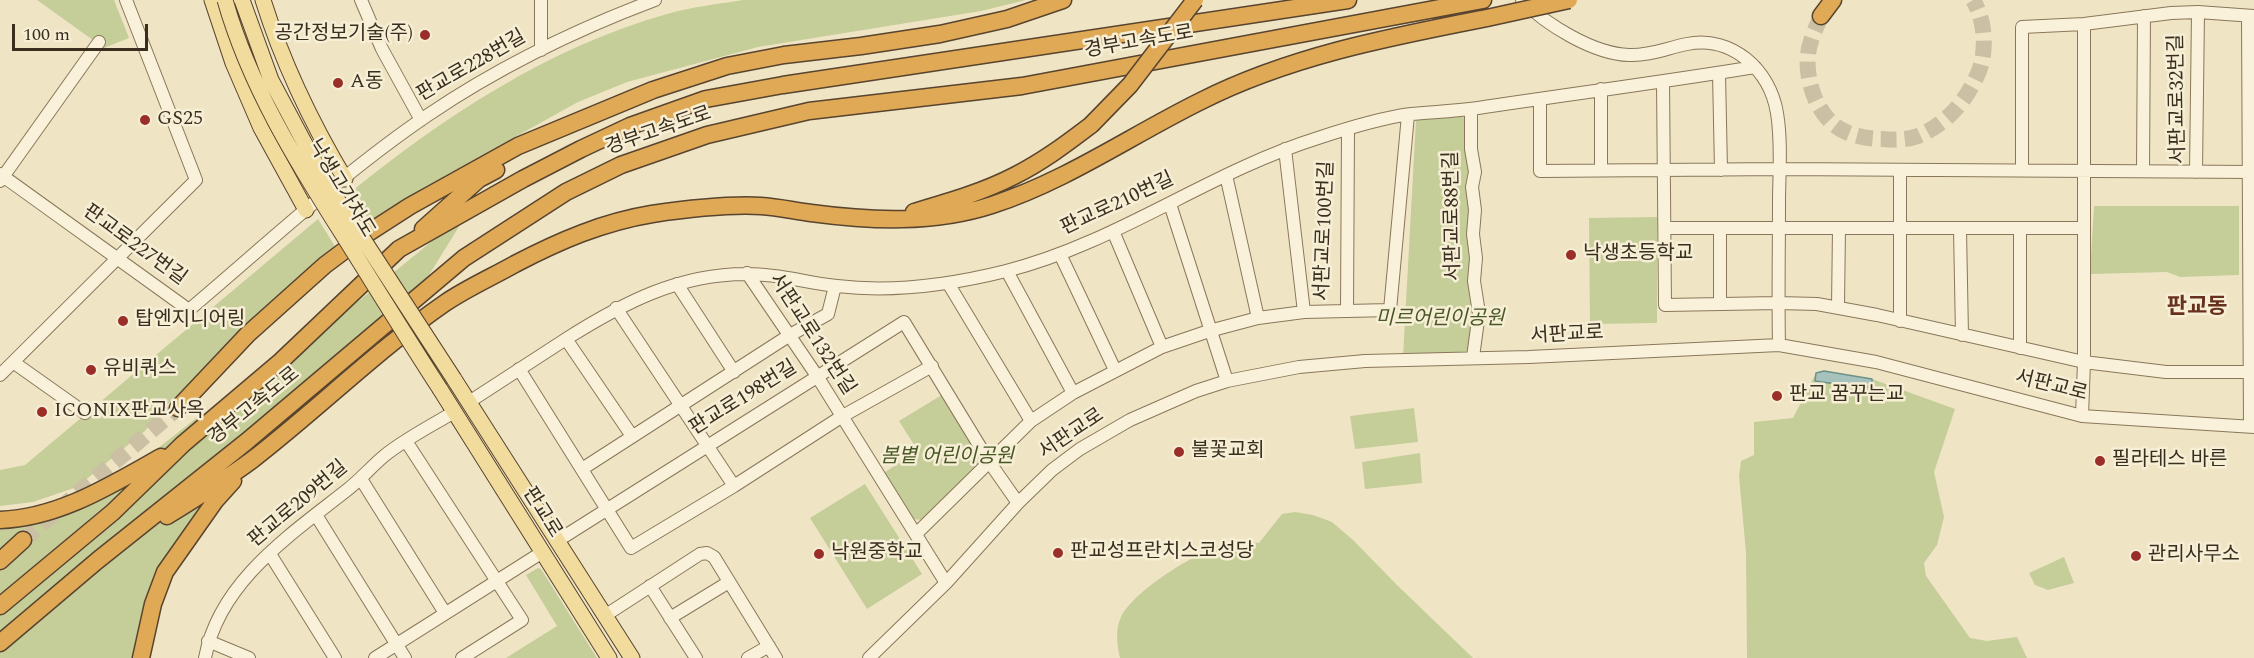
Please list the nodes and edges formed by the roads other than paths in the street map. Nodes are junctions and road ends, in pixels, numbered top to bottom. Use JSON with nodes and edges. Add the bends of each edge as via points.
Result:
{"nodes":[{"id":1,"x":126,"y":0,"type":"edge"},
{"id":2,"x":212,"y":0,"type":"edge"},
{"id":3,"x":225,"y":0,"type":"edge"},
{"id":4,"x":242,"y":0,"type":"edge"},
{"id":5,"x":263,"y":0,"type":"edge"},
{"id":6,"x":361,"y":0,"type":"edge"},
{"id":7,"x":541,"y":0,"type":"edge"},
{"id":8,"x":655,"y":0,"type":"edge"},
{"id":9,"x":1063,"y":0,"type":"edge"},
{"id":10,"x":1195,"y":0,"type":"edge"},
{"id":11,"x":1348,"y":0,"type":"edge"},
{"id":12,"x":1522,"y":0,"type":"edge"},
{"id":13,"x":1569,"y":0,"type":"edge"},
{"id":14,"x":1833,"y":0,"type":"edge"},
{"id":15,"x":1478,"y":1,"type":"edge"},
{"id":16,"x":2198,"y":12,"type":"junction"},
{"id":17,"x":1821,"y":16,"type":"tunnel mouth"},
{"id":18,"x":2144,"y":16,"type":"junction"},
{"id":19,"x":2251,"y":16,"type":"edge"},
{"id":20,"x":2084,"y":24,"type":"junction"},
{"id":21,"x":99,"y":42,"type":"dead end"},
{"id":22,"x":541,"y":50,"type":"junction"},
{"id":23,"x":1755,"y":67,"type":"junction"},
{"id":24,"x":2251,"y":71,"type":"edge"},
{"id":25,"x":1719,"y":73,"type":"junction"},
{"id":26,"x":1663,"y":81,"type":"junction"},
{"id":27,"x":1601,"y":90,"type":"junction"},
{"id":28,"x":1540,"y":99,"type":"junction"},
{"id":29,"x":1471,"y":109,"type":"junction"},
{"id":30,"x":593,"y":115,"type":"junction"},
{"id":31,"x":1408,"y":115,"type":"junction"},
{"id":32,"x":421,"y":120,"type":"junction"},
{"id":33,"x":2251,"y":121,"type":"edge"},
{"id":34,"x":1348,"y":129,"type":"junction"},
{"id":35,"x":1285,"y":149,"type":"junction"},
{"id":36,"x":1779,"y":168,"type":"junction"},
{"id":37,"x":1665,"y":169,"type":"junction"},
{"id":38,"x":1601,"y":170,"type":"junction"},
{"id":39,"x":1721,"y":170,"type":"junction"},
{"id":40,"x":1900,"y":170,"type":"junction"},
{"id":41,"x":2022,"y":170,"type":"junction"},
{"id":42,"x":2084,"y":171,"type":"junction"},
{"id":43,"x":2143,"y":171,"type":"junction"},
{"id":44,"x":2196,"y":172,"type":"junction"},
{"id":45,"x":2251,"y":172,"type":"edge"},
{"id":46,"x":1226,"y":175,"type":"junction"},
{"id":47,"x":1,"y":177,"type":"edge"},
{"id":48,"x":345,"y":179,"type":"junction"},
{"id":49,"x":325,"y":195,"type":"joint"},
{"id":50,"x":1170,"y":204,"type":"junction"},
{"id":51,"x":306,"y":210,"type":"junction"},
{"id":52,"x":890,"y":220,"type":"junction"},
{"id":53,"x":1779,"y":227,"type":"junction"},
{"id":54,"x":1901,"y":227,"type":"junction"},
{"id":55,"x":1665,"y":228,"type":"junction"},
{"id":56,"x":1720,"y":228,"type":"junction"},
{"id":57,"x":1839,"y":228,"type":"junction"},
{"id":58,"x":2084,"y":228,"type":"junction"},
{"id":59,"x":1960,"y":229,"type":"junction"},
{"id":60,"x":2020,"y":229,"type":"junction"},
{"id":61,"x":1113,"y":231,"type":"junction"},
{"id":62,"x":399,"y":249,"type":"junction"},
{"id":63,"x":1060,"y":254,"type":"junction"},
{"id":64,"x":117,"y":258,"type":"junction"},
{"id":65,"x":1007,"y":271,"type":"junction"},
{"id":66,"x":747,"y":273,"type":"junction"},
{"id":67,"x":677,"y":284,"type":"junction"},
{"id":68,"x":948,"y":284,"type":"junction"},
{"id":69,"x":835,"y":286,"type":"junction"},
{"id":70,"x":1720,"y":303,"type":"junction"},
{"id":71,"x":1778,"y":303,"type":"junction"},
{"id":72,"x":1838,"y":307,"type":"junction"},
{"id":73,"x":616,"y":308,"type":"junction"},
{"id":74,"x":1347,"y":310,"type":"junction"},
{"id":75,"x":1304,"y":312,"type":"junction"},
{"id":76,"x":1258,"y":318,"type":"junction"},
{"id":77,"x":1900,"y":321,"type":"junction"},
{"id":78,"x":1209,"y":331,"type":"junction"},
{"id":79,"x":790,"y":335,"type":"junction"},
{"id":80,"x":1962,"y":335,"type":"junction"},
{"id":81,"x":566,"y":339,"type":"junction"},
{"id":82,"x":1779,"y":345,"type":"junction"},
{"id":83,"x":1162,"y":347,"type":"junction"},
{"id":84,"x":2020,"y":348,"type":"junction"},
{"id":85,"x":1473,"y":357,"type":"junction"},
{"id":86,"x":13,"y":362,"type":"junction"},
{"id":87,"x":2084,"y":362,"type":"junction"},
{"id":88,"x":932,"y":366,"type":"junction"},
{"id":89,"x":519,"y":369,"type":"junction"},
{"id":90,"x":1115,"y":370,"type":"junction"},
{"id":91,"x":734,"y":372,"type":"junction"},
{"id":92,"x":2249,"y":372,"type":"junction"},
{"id":93,"x":0,"y":375,"type":"edge"},
{"id":94,"x":817,"y":376,"type":"junction"},
{"id":95,"x":454,"y":379,"type":"joint"},
{"id":96,"x":1227,"y":381,"type":"junction"},
{"id":97,"x":440,"y":389,"type":"joint"},
{"id":98,"x":1072,"y":393,"type":"junction"},
{"id":99,"x":469,"y":402,"type":"junction"},
{"id":100,"x":681,"y":406,"type":"junction"},
{"id":101,"x":178,"y":408,"type":"tunnel mouth"},
{"id":102,"x":454,"y":412,"type":"junction"},
{"id":103,"x":85,"y":414,"type":"dead end"},
{"id":104,"x":2082,"y":416,"type":"junction"},
{"id":105,"x":841,"y":417,"type":"junction"},
{"id":106,"x":1031,"y":421,"type":"junction"},
{"id":107,"x":2252,"y":426,"type":"edge"},
{"id":108,"x":632,"y":436,"type":"junction"},
{"id":109,"x":406,"y":441,"type":"junction"},
{"id":110,"x":183,"y":444,"type":"junction"},
{"id":111,"x":707,"y":446,"type":"junction"},
{"id":112,"x":252,"y":460,"type":"junction"},
{"id":113,"x":990,"y":463,"type":"junction"},
{"id":114,"x":582,"y":469,"type":"junction"},
{"id":115,"x":361,"y":479,"type":"junction"},
{"id":116,"x":734,"y":486,"type":"junction"},
{"id":117,"x":1018,"y":503,"type":"junction"},
{"id":118,"x":606,"y":511,"type":"junction"},
{"id":119,"x":316,"y":515,"type":"junction"},
{"id":120,"x":0,"y":520,"type":"edge"},
{"id":121,"x":916,"y":534,"type":"junction"},
{"id":122,"x":23,"y":540,"type":"tunnel mouth"},
{"id":123,"x":557,"y":541,"type":"junction"},
{"id":124,"x":541,"y":553,"type":"junction"},
{"id":125,"x":270,"y":554,"type":"junction"},
{"id":126,"x":98,"y":560,"type":"junction"},
{"id":127,"x":0,"y":561,"type":"edge"},
{"id":128,"x":496,"y":580,"type":"junction"},
{"id":129,"x":729,"y":582,"type":"junction"},
{"id":130,"x":946,"y":583,"type":"junction"},
{"id":131,"x":650,"y":586,"type":"junction"},
{"id":132,"x":0,"y":606,"type":"edge"},
{"id":133,"x":445,"y":613,"type":"junction"},
{"id":134,"x":606,"y":615,"type":"junction"},
{"id":135,"x":670,"y":618,"type":"junction"},
{"id":136,"x":208,"y":641,"type":"junction"},
{"id":137,"x":0,"y":642,"type":"edge"},
{"id":138,"x":396,"y":644,"type":"junction"},
{"id":139,"x":769,"y":646,"type":"junction"},
{"id":140,"x":142,"y":654,"type":"edge"},
{"id":141,"x":206,"y":658,"type":"edge"},
{"id":142,"x":249,"y":658,"type":"edge"},
{"id":143,"x":334,"y":658,"type":"edge"},
{"id":144,"x":375,"y":658,"type":"edge"},
{"id":145,"x":405,"y":658,"type":"edge"},
{"id":146,"x":462,"y":658,"type":"edge"},
{"id":147,"x":609,"y":658,"type":"edge"},
{"id":148,"x":632,"y":658,"type":"edge"},
{"id":149,"x":696,"y":658,"type":"edge"},
{"id":150,"x":748,"y":658,"type":"edge"},
{"id":151,"x":776,"y":658,"type":"edge"},
{"id":152,"x":869,"y":658,"type":"edge"}],
"edges":[{"from":1,"to":64,"type":"street","via":[[196,180]]},
{"from":2,"to":51,"type":"main road","via":[[261,128]]},
{"from":3,"to":97,"type":"main road","name":"낙생고가차도","bridge":true,"via":[[258,88],[278,127]]},
{"from":4,"to":95,"type":"main road","name":"낙생고가차도","bridge":true,"via":[[271,80],[322,176]]},
{"from":5,"to":48,"type":"main road","via":[[297,90]]},
{"from":6,"to":32,"type":"street"},
{"from":7,"to":22,"type":"street"},
{"from":8,"to":22,"type":"street","name":"판교로228번길","via":[[583,28]]},
{"from":9,"to":30,"type":"highway","via":[[1007,19],[940,34],[727,66]]},
{"from":10,"to":52,"type":"highway","bridge":true,"via":[[1130,85],[1091,125],[1055,153],[970,195]]},
{"from":11,"to":62,"type":"highway","name":"경부고속도로","via":[[706,99],[630,126],[581,149]]},
{"from":12,"to":23,"type":"street","via":[[1537,15],[1599,49],[1628,55],[1708,43],[1737,51]]},
{"from":13,"to":52,"type":"highway","bridge":true,"via":[[1314,56],[1200,100],[1035,190],[988,207],[939,218]]},
{"from":14,"to":17,"type":"highway"},
{"from":15,"to":126,"type":"highway","name":"경부고속도로","via":[[1022,86],[809,111],[707,135],[621,165],[566,192],[464,258]]},
{"from":16,"to":18,"type":"street","name":"서판교로32번길"},
{"from":16,"to":19,"type":"street","name":"서판교로32번길"},
{"from":16,"to":44,"type":"street","name":"서판교로32번길"},
{"from":18,"to":20,"type":"street","name":"서판교로32번길"},
{"from":18,"to":43,"type":"street"},
{"from":19,"to":24,"type":"street","name":"서판교로32번길"},
{"from":20,"to":41,"type":"street","name":"서판교로32번길","via":[[2022,27]]},
{"from":20,"to":42,"type":"street"},
{"from":21,"to":47,"type":"street"},
{"from":22,"to":32,"type":"street","name":"판교로228번길"},
{"from":23,"to":25,"type":"street","name":"판교로210번길"},
{"from":23,"to":36,"type":"street","via":[[1774,99]]},
{"from":24,"to":33,"type":"street","name":"서판교로32번길"},
{"from":25,"to":26,"type":"street","name":"판교로210번길"},
{"from":25,"to":39,"type":"street"},
{"from":26,"to":27,"type":"street","name":"판교로210번길"},
{"from":26,"to":37,"type":"street"},
{"from":27,"to":28,"type":"street","name":"판교로210번길"},
{"from":27,"to":38,"type":"street"},
{"from":28,"to":29,"type":"street","name":"판교로210번길"},
{"from":28,"to":38,"type":"street","via":[[1540,171]]},
{"from":29,"to":31,"type":"street","name":"판교로210번길"},
{"from":29,"to":85,"type":"street","name":"서판교로88번길","via":[[1474,281],[1479,313]]},
{"from":30,"to":62,"type":"highway","via":[[479,179]]},
{"from":30,"to":101,"type":"highway","via":[[518,146],[365,235],[287,297]]},
{"from":31,"to":34,"type":"street","name":"판교로210번길"},
{"from":31,"to":74,"type":"street","via":[[1390,310]]},
{"from":32,"to":48,"type":"street","name":"판교로228번길"},
{"from":33,"to":45,"type":"street","name":"서판교로32번길"},
{"from":34,"to":35,"type":"street","name":"판교로210번길"},
{"from":34,"to":74,"type":"street","name":"서판교로100번길"},
{"from":35,"to":46,"type":"street","name":"판교로210번길"},
{"from":35,"to":75,"type":"street","name":"서판교로100번길"},
{"from":36,"to":39,"type":"street"},
{"from":36,"to":40,"type":"street"},
{"from":36,"to":53,"type":"street"},
{"from":37,"to":38,"type":"street"},
{"from":37,"to":39,"type":"street"},
{"from":37,"to":55,"type":"street"},
{"from":40,"to":41,"type":"street"},
{"from":40,"to":54,"type":"street"},
{"from":41,"to":42,"type":"street"},
{"from":42,"to":43,"type":"street"},
{"from":42,"to":58,"type":"street"},
{"from":43,"to":44,"type":"street"},
{"from":44,"to":45,"type":"street","name":"서판교로32번길"},
{"from":45,"to":92,"type":"street","name":"서판교로32번길"},
{"from":46,"to":50,"type":"street","name":"판교로210번길"},
{"from":46,"to":76,"type":"street"},
{"from":47,"to":64,"type":"street","name":"판교로227번길"},
{"from":48,"to":49,"type":"street","name":"판교로228번길"},
{"from":49,"to":51,"type":"street","name":"판교로227번길"},
{"from":50,"to":61,"type":"street","name":"판교로210번길"},
{"from":50,"to":78,"type":"street"},
{"from":51,"to":64,"type":"street","name":"판교로227번길","via":[[189,310]]},
{"from":52,"to":112,"type":"highway","via":[[760,206],[651,214],[594,228],[543,249],[447,302]]},
{"from":53,"to":56,"type":"street"},
{"from":53,"to":57,"type":"street"},
{"from":53,"to":71,"type":"street"},
{"from":54,"to":57,"type":"street"},
{"from":54,"to":59,"type":"street"},
{"from":54,"to":77,"type":"street"},
{"from":55,"to":56,"type":"street"},
{"from":55,"to":70,"type":"street","via":[[1665,305]]},
{"from":56,"to":70,"type":"street"},
{"from":57,"to":72,"type":"street"},
{"from":58,"to":60,"type":"street"},
{"from":58,"to":87,"type":"street"},
{"from":59,"to":60,"type":"street"},
{"from":59,"to":80,"type":"street"},
{"from":60,"to":84,"type":"street"},
{"from":61,"to":63,"type":"street","name":"판교로210번길"},
{"from":61,"to":83,"type":"street"},
{"from":62,"to":110,"type":"highway","name":"경부고속도로","via":[[281,362]]},
{"from":63,"to":65,"type":"street","name":"판교로210번길"},
{"from":63,"to":90,"type":"street"},
{"from":64,"to":86,"type":"street"},
{"from":65,"to":68,"type":"street","name":"판교로210번길"},
{"from":65,"to":98,"type":"street"},
{"from":66,"to":67,"type":"street","name":"판교로210번길"},
{"from":66,"to":69,"type":"street","name":"판교로210번길"},
{"from":66,"to":79,"type":"street","name":"서판교로132번길"},
{"from":67,"to":73,"type":"street","name":"판교로210번길"},
{"from":67,"to":91,"type":"street"},
{"from":68,"to":69,"type":"street","name":"판교로210번길","via":[[913,288]]},
{"from":68,"to":106,"type":"street"},
{"from":69,"to":79,"type":"street","via":[[828,314]]},
{"from":70,"to":71,"type":"street"},
{"from":71,"to":72,"type":"street"},
{"from":71,"to":82,"type":"street"},
{"from":72,"to":77,"type":"street"},
{"from":73,"to":81,"type":"street","name":"판교로210번길"},
{"from":73,"to":100,"type":"street"},
{"from":74,"to":75,"type":"street","name":"서판교로100번길"},
{"from":75,"to":76,"type":"street"},
{"from":76,"to":78,"type":"street"},
{"from":77,"to":80,"type":"street"},
{"from":78,"to":83,"type":"street"},
{"from":78,"to":96,"type":"street"},
{"from":79,"to":91,"type":"street","name":"판교로198번길"},
{"from":79,"to":94,"type":"street","name":"서판교로132번길"},
{"from":80,"to":84,"type":"street"},
{"from":81,"to":89,"type":"street","name":"판교로210번길"},
{"from":81,"to":108,"type":"street"},
{"from":82,"to":85,"type":"street","name":"서판교로"},
{"from":82,"to":104,"type":"street","name":"서판교로","via":[[1876,362]]},
{"from":83,"to":90,"type":"street"},
{"from":84,"to":87,"type":"street"},
{"from":85,"to":96,"type":"street","name":"서판교로","via":[[1328,364]]},
{"from":86,"to":93,"type":"street"},
{"from":86,"to":103,"type":"street"},
{"from":87,"to":92,"type":"street","via":[[2166,372]]},
{"from":87,"to":104,"type":"street"},
{"from":88,"to":94,"type":"street","name":"판교로198번길","via":[[904,322]]},
{"from":88,"to":105,"type":"street"},
{"from":88,"to":113,"type":"street"},
{"from":89,"to":99,"type":"street","name":"판교로210번길"},
{"from":89,"to":114,"type":"street"},
{"from":90,"to":98,"type":"street"},
{"from":91,"to":100,"type":"street","name":"판교로198번길"},
{"from":92,"to":107,"type":"street","name":"서판교로32번길"},
{"from":94,"to":105,"type":"street","name":"서판교로132번길"},
{"from":94,"to":111,"type":"street","name":"판교로198번길"},
{"from":95,"to":99,"type":"main road","name":"판교로"},
{"from":96,"to":117,"type":"street","name":"서판교로","via":[[1162,406],[1092,441],[1052,470]]},
{"from":97,"to":102,"type":"main road","name":"판교로"},
{"from":98,"to":106,"type":"street"},
{"from":99,"to":123,"type":"main road","name":"판교로"},
{"from":100,"to":108,"type":"street","name":"판교로198번길"},
{"from":100,"to":111,"type":"street"},
{"from":102,"to":109,"type":"street","name":"판교로209번길"},
{"from":102,"to":124,"type":"main road","name":"판교로"},
{"from":104,"to":107,"type":"street","name":"서판교로"},
{"from":105,"to":116,"type":"street","name":"서판교로132번길"},
{"from":105,"to":121,"type":"street","name":"서판교로132번길"},
{"from":106,"to":113,"type":"street"},
{"from":108,"to":114,"type":"street","name":"판교로198번길"},
{"from":109,"to":115,"type":"street","name":"판교로209번길"},
{"from":109,"to":128,"type":"street"},
{"from":110,"to":120,"type":"highway","via":[[62,509]]},
{"from":110,"to":132,"type":"highway","name":"경부고속도로","via":[[113,512]]},
{"from":111,"to":116,"type":"street"},
{"from":111,"to":118,"type":"street","name":"판교로198번길"},
{"from":112,"to":126,"type":"highway"},
{"from":112,"to":140,"type":"highway","via":[[215,501],[165,572]]},
{"from":113,"to":117,"type":"street"},
{"from":113,"to":121,"type":"street"},
{"from":114,"to":118,"type":"street"},
{"from":115,"to":119,"type":"street","name":"판교로209번길"},
{"from":115,"to":133,"type":"street"},
{"from":116,"to":118,"type":"street","via":[[631,548]]},
{"from":117,"to":130,"type":"street","name":"서판교로"},
{"from":118,"to":123,"type":"street","name":"판교로198번길"},
{"from":119,"to":125,"type":"street","name":"판교로209번길"},
{"from":119,"to":138,"type":"street"},
{"from":121,"to":130,"type":"street","name":"서판교로132번길"},
{"from":122,"to":127,"type":"highway"},
{"from":123,"to":134,"type":"main road","name":"판교로"},
{"from":124,"to":128,"type":"street"},
{"from":124,"to":147,"type":"main road","name":"판교로"},
{"from":125,"to":136,"type":"street","name":"판교로209번길","via":[[232,595]]},
{"from":125,"to":143,"type":"street"},
{"from":126,"to":137,"type":"highway","name":"경부고속도로"},
{"from":128,"to":133,"type":"street"},
{"from":128,"to":146,"type":"street","via":[[522,620]]},
{"from":129,"to":131,"type":"street","via":[[714,557],[707,553]]},
{"from":129,"to":135,"type":"street"},
{"from":129,"to":139,"type":"street"},
{"from":130,"to":152,"type":"street","name":"서판교로"},
{"from":131,"to":134,"type":"street"},
{"from":131,"to":135,"type":"street"},
{"from":133,"to":138,"type":"street"},
{"from":134,"to":148,"type":"main road","name":"판교로"},
{"from":135,"to":149,"type":"street"},
{"from":136,"to":141,"type":"street","name":"판교로209번길"},
{"from":136,"to":142,"type":"street"},
{"from":138,"to":144,"type":"street"},
{"from":138,"to":145,"type":"street"},
{"from":139,"to":150,"type":"street"},
{"from":139,"to":151,"type":"street"}]}
